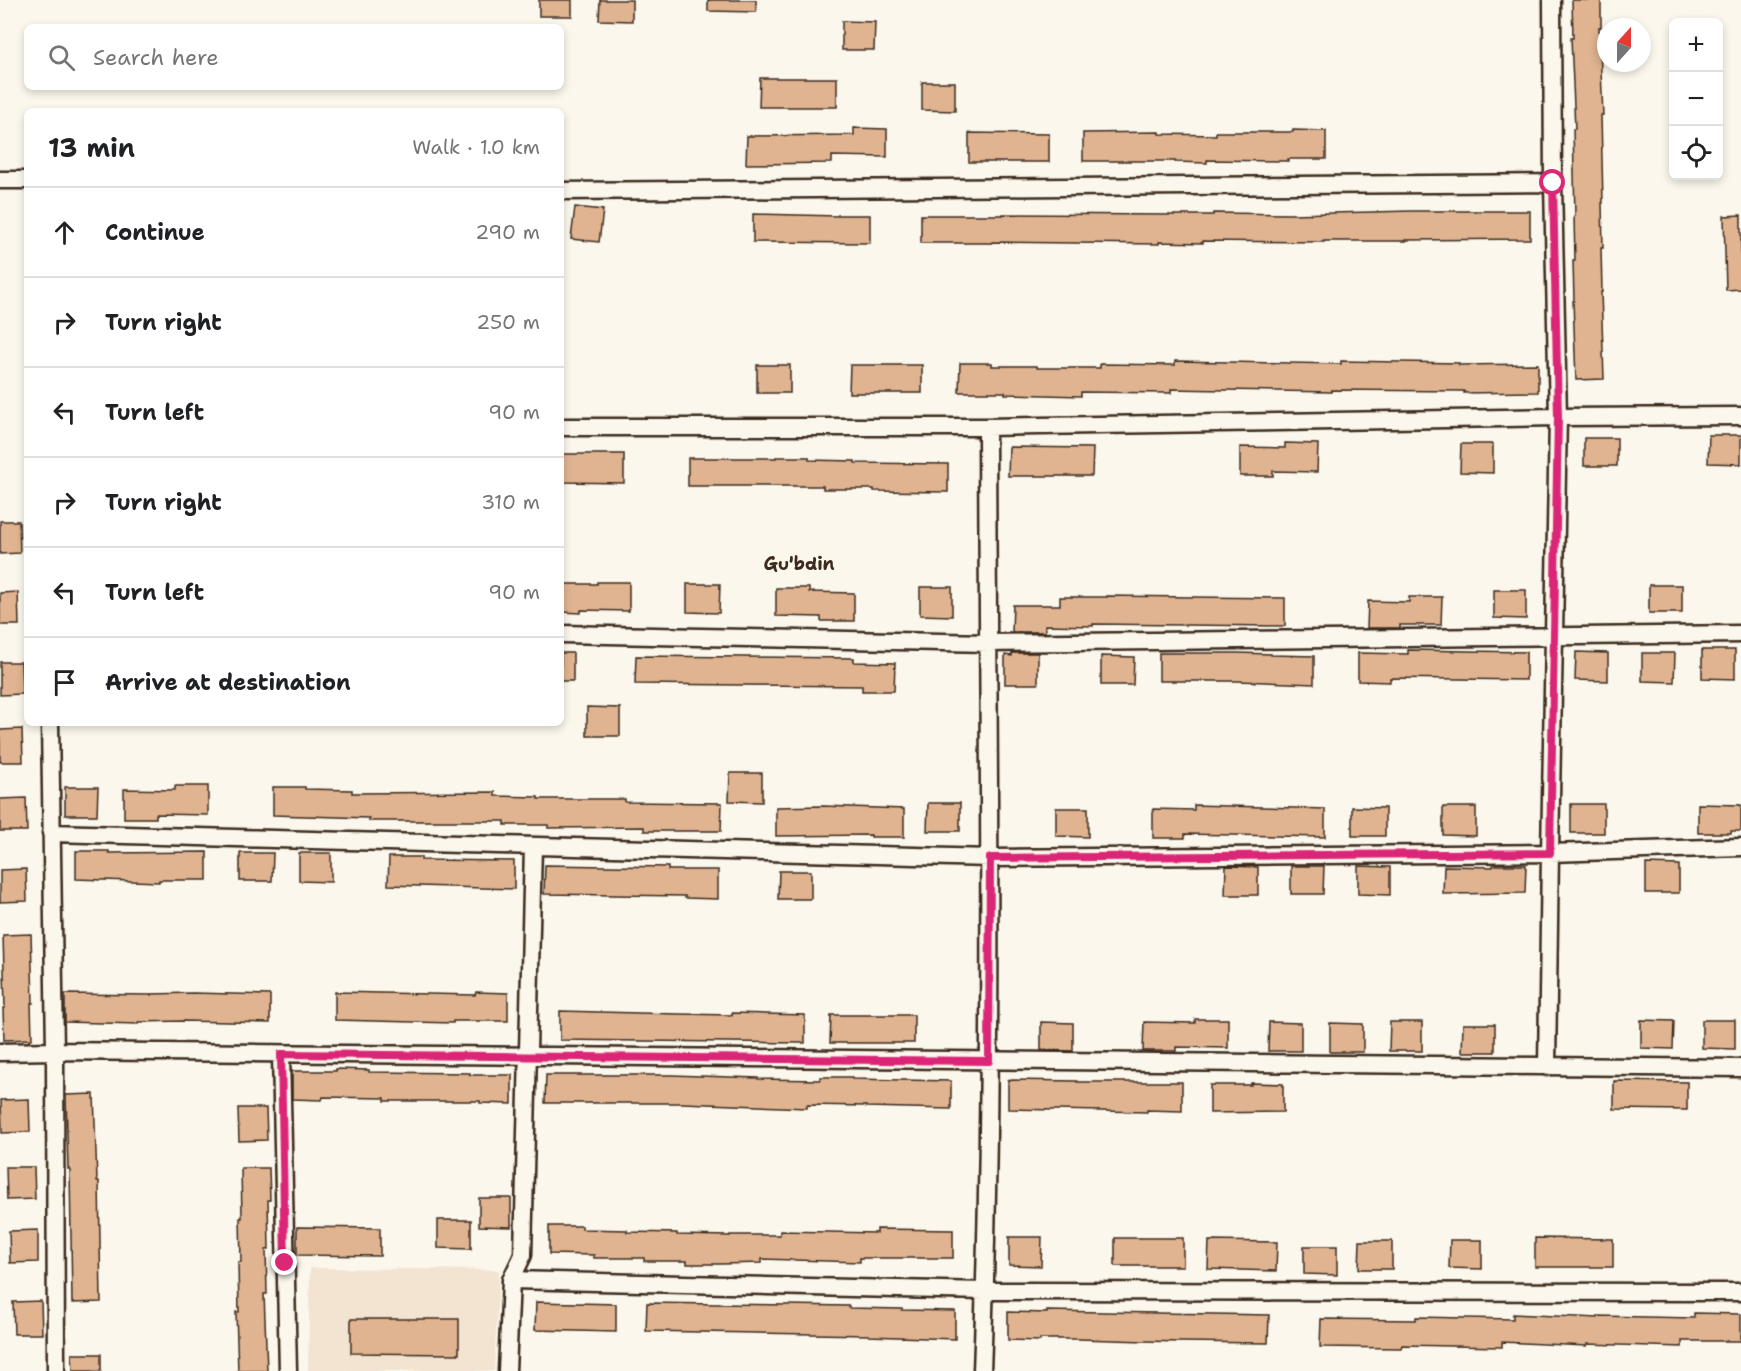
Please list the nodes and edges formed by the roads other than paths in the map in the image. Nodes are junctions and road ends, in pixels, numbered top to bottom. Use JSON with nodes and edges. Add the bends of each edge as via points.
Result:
{"nodes":[{"id":1,"x":1552,"y":0,"type":"edge"},
{"id":2,"x":0,"y":180,"type":"edge"},
{"id":3,"x":24,"y":180,"type":"edge"},
{"id":4,"x":1553,"y":183,"type":"junction"},
{"id":5,"x":564,"y":191,"type":"edge"},
{"id":6,"x":1741,"y":416,"type":"edge"},
{"id":7,"x":1558,"y":417,"type":"junction"},
{"id":8,"x":564,"y":427,"type":"edge"},
{"id":9,"x":987,"y":427,"type":"junction"},
{"id":10,"x":564,"y":634,"type":"edge"},
{"id":11,"x":1741,"y":634,"type":"edge"},
{"id":12,"x":1554,"y":638,"type":"junction"},
{"id":13,"x":988,"y":643,"type":"junction"},
{"id":14,"x":50,"y":726,"type":"edge"},
{"id":15,"x":51,"y":833,"type":"junction"},
{"id":16,"x":533,"y":847,"type":"junction"},
{"id":17,"x":1741,"y":848,"type":"edge"},
{"id":18,"x":1550,"y":853,"type":"junction"},
{"id":19,"x":990,"y":858,"type":"junction"},
{"id":20,"x":55,"y":1051,"type":"junction"},
{"id":21,"x":0,"y":1052,"type":"edge"},
{"id":22,"x":281,"y":1054,"type":"junction"},
{"id":23,"x":528,"y":1056,"type":"junction"},
{"id":24,"x":989,"y":1061,"type":"junction"},
{"id":25,"x":1547,"y":1067,"type":"junction"},
{"id":26,"x":1741,"y":1068,"type":"edge"},
{"id":27,"x":511,"y":1280,"type":"junction"},
{"id":28,"x":985,"y":1291,"type":"junction"},
{"id":29,"x":1741,"y":1292,"type":"edge"},
{"id":30,"x":56,"y":1371,"type":"edge"},
{"id":31,"x":288,"y":1371,"type":"edge"},
{"id":32,"x":507,"y":1371,"type":"edge"},
{"id":33,"x":982,"y":1371,"type":"edge"}],
"edges":[{"from":1,"to":4,"type":"street"},
{"from":2,"to":3,"type":"street"},
{"from":4,"to":5,"type":"street"},
{"from":4,"to":7,"type":"street"},
{"from":6,"to":7,"type":"street"},
{"from":7,"to":9,"type":"street"},
{"from":7,"to":12,"type":"street"},
{"from":8,"to":9,"type":"street"},
{"from":9,"to":13,"type":"street"},
{"from":10,"to":13,"type":"street"},
{"from":11,"to":12,"type":"street"},
{"from":12,"to":13,"type":"street"},
{"from":12,"to":18,"type":"street"},
{"from":13,"to":19,"type":"street"},
{"from":14,"to":15,"type":"street"},
{"from":15,"to":16,"type":"street"},
{"from":15,"to":20,"type":"street"},
{"from":16,"to":19,"type":"street"},
{"from":16,"to":23,"type":"street"},
{"from":17,"to":18,"type":"street"},
{"from":18,"to":19,"type":"street"},
{"from":18,"to":25,"type":"street"},
{"from":19,"to":24,"type":"street"},
{"from":20,"to":21,"type":"street"},
{"from":20,"to":22,"type":"street"},
{"from":20,"to":30,"type":"street"},
{"from":22,"to":23,"type":"street"},
{"from":22,"to":31,"type":"street"},
{"from":23,"to":24,"type":"street"},
{"from":23,"to":27,"type":"street","via":[[524,1255]]},
{"from":24,"to":25,"type":"street"},
{"from":24,"to":28,"type":"street"},
{"from":25,"to":26,"type":"street"},
{"from":27,"to":28,"type":"street"},
{"from":27,"to":32,"type":"street"},
{"from":28,"to":29,"type":"street"},
{"from":28,"to":33,"type":"street"}]}
